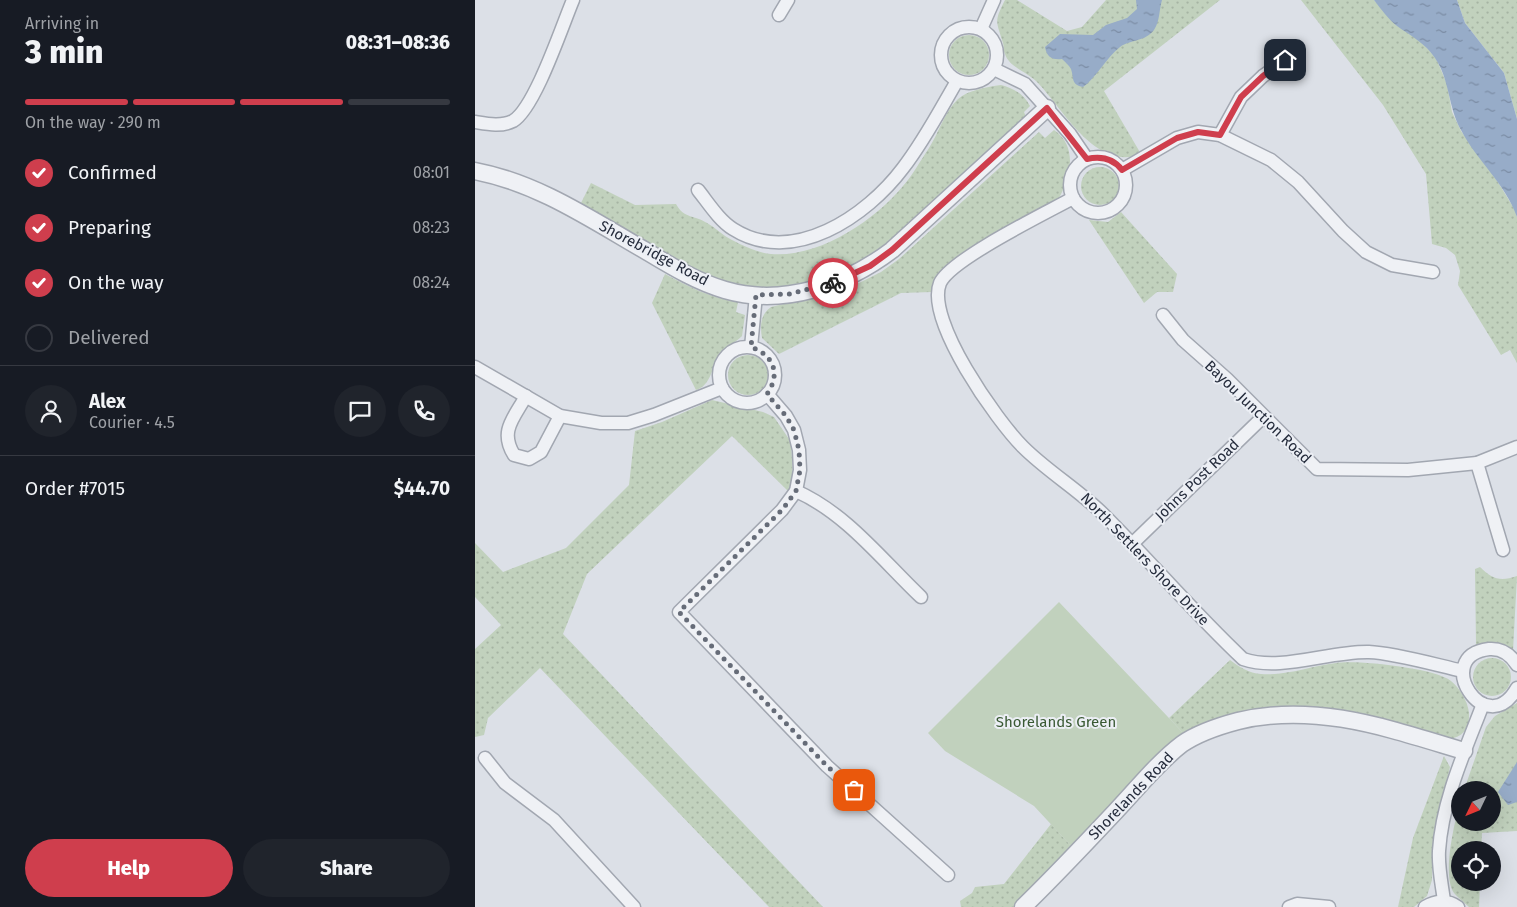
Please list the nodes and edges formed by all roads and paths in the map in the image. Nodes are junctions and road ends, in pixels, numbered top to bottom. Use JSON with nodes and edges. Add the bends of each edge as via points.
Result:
{"nodes":[{"id":1,"x":573,"y":0,"type":"edge"},
{"id":2,"x":788,"y":0,"type":"edge"},
{"id":3,"x":994,"y":0,"type":"edge"},
{"id":4,"x":779,"y":15,"type":"dead end"},
{"id":5,"x":981,"y":29,"type":"junction"},
{"id":6,"x":1297,"y":52,"type":"dead end"},
{"id":7,"x":994,"y":69,"type":"junction"},
{"id":8,"x":957,"y":81,"type":"junction"},
{"id":9,"x":1047,"y":108,"type":"junction"},
{"id":10,"x":475,"y":122,"type":"edge"},
{"id":11,"x":1220,"y":135,"type":"junction"},
{"id":12,"x":1087,"y":159,"type":"junction"},
{"id":13,"x":1122,"y":170,"type":"junction"},
{"id":14,"x":475,"y":172,"type":"edge"},
{"id":15,"x":698,"y":190,"type":"dead end"},
{"id":16,"x":1073,"y":198,"type":"junction"},
{"id":17,"x":1433,"y":272,"type":"dead end"},
{"id":18,"x":756,"y":295,"type":"junction"},
{"id":19,"x":1163,"y":315,"type":"dead end"},
{"id":20,"x":751,"y":347,"type":"junction"},
{"id":21,"x":475,"y":367,"type":"edge"},
{"id":22,"x":723,"y":388,"type":"junction"},
{"id":23,"x":767,"y":394,"type":"junction"},
{"id":24,"x":526,"y":396,"type":"junction"},
{"id":25,"x":560,"y":416,"type":"junction"},
{"id":26,"x":1263,"y":417,"type":"junction"},
{"id":27,"x":1517,"y":447,"type":"edge"},
{"id":28,"x":1477,"y":464,"type":"junction"},
{"id":29,"x":796,"y":491,"type":"junction"},
{"id":30,"x":1132,"y":544,"type":"junction"},
{"id":31,"x":1503,"y":550,"type":"dead end"},
{"id":32,"x":921,"y":597,"type":"dead end"},
{"id":33,"x":1517,"y":665,"type":"edge"},
{"id":34,"x":1463,"y":671,"type":"junction"},
{"id":35,"x":1517,"y":688,"type":"edge"},
{"id":36,"x":1483,"y":704,"type":"junction"},
{"id":37,"x":1464,"y":751,"type":"junction"},
{"id":38,"x":485,"y":758,"type":"dead end"},
{"id":39,"x":949,"y":875,"type":"dead end"},
{"id":40,"x":1444,"y":901,"type":"junction"},
{"id":41,"x":634,"y":907,"type":"edge"},
{"id":42,"x":1023,"y":907,"type":"edge"},
{"id":43,"x":1289,"y":907,"type":"edge"},
{"id":44,"x":1329,"y":907,"type":"edge"},
{"id":45,"x":1425,"y":907,"type":"edge"},
{"id":46,"x":1458,"y":907,"type":"edge"}],
"edges":[{"from":1,"to":10,"type":"street","via":[[533,96],[523,111],[514,120],[502,124]]},
{"from":2,"to":4,"type":"street"},
{"from":3,"to":5,"type":"street"},
{"from":5,"to":7,"type":"street","via":[[996,48]]},
{"from":5,"to":8,"type":"street","via":[[960,28],[943,42],[940,53],[942,65]]},
{"from":6,"to":11,"type":"street","via":[[1263,76],[1241,97]]},
{"from":7,"to":8,"type":"street","via":[[978,82]]},
{"from":7,"to":9,"type":"street","via":[[1025,84]]},
{"from":8,"to":15,"type":"street","via":[[903,169],[884,190],[854,215],[817,235],[782,242],[748,237],[720,218]]},
{"from":9,"to":12,"type":"street"},
{"from":9,"to":18,"type":"street","name":"Shorebridge Road","via":[[892,250],[870,266],[818,288],[789,294]]},
{"from":11,"to":13,"type":"street","via":[[1198,132],[1177,138]]},
{"from":11,"to":17,"type":"street","via":[[1271,160],[1298,182],[1366,252],[1393,265]]},
{"from":12,"to":13,"type":"street","via":[[1110,159]]},
{"from":12,"to":16,"type":"street","via":[[1072,174]]},
{"from":13,"to":16,"type":"street","via":[[1127,185],[1125,195],[1111,211],[1101,214],[1088,212]]},
{"from":14,"to":18,"type":"street","name":"Shorebridge Road","via":[[524,186],[563,202],[698,279],[725,290]]},
{"from":16,"to":30,"type":"street","name":"North Settlers Shore Drive","via":[[959,263],[940,283],[940,313],[961,361],[1005,426],[1022,446],[1077,490]]},
{"from":18,"to":20,"type":"street"},
{"from":19,"to":26,"type":"street","name":"Bayou Junction Road","via":[[1183,340]]},
{"from":20,"to":22,"type":"street","via":[[739,348],[728,354],[721,364],[719,374]]},
{"from":20,"to":23,"type":"street","via":[[768,356],[774,366],[775,376]]},
{"from":21,"to":24,"type":"street"},
{"from":22,"to":23,"type":"street","via":[[737,400],[747,403]]},
{"from":22,"to":25,"type":"street","via":[[628,423],[601,423]]},
{"from":23,"to":29,"type":"street","via":[[794,430],[800,470]]},
{"from":24,"to":25,"type":"street"},
{"from":24,"to":25,"type":"street","via":[[507,431],[506,442],[514,455],[529,459],[541,452]]},
{"from":26,"to":28,"type":"street","name":"Bayou Junction Road","via":[[1317,469],[1408,470]]},
{"from":26,"to":30,"type":"street","name":"Johns Post Road"},
{"from":27,"to":28,"type":"street","name":"Bayou Junction Road"},
{"from":28,"to":31,"type":"street"},
{"from":29,"to":32,"type":"street","via":[[835,514]]},
{"from":29,"to":39,"type":"street","via":[[782,510],[679,612],[827,766]]},
{"from":30,"to":34,"type":"street","name":"North Settlers Shore Drive","via":[[1243,659],[1269,665],[1340,652],[1371,652]]},
{"from":33,"to":34,"type":"street","via":[[1504,652],[1482,650],[1472,656]]},
{"from":34,"to":36,"type":"street","via":[[1466,691]]},
{"from":35,"to":36,"type":"street","via":[[1505,702]]},
{"from":36,"to":37,"type":"street"},
{"from":37,"to":40,"type":"street","via":[[1443,821],[1439,853]]},
{"from":37,"to":42,"type":"street","name":"Shorelands Road","via":[[1370,723],[1335,717],[1299,714],[1260,716],[1216,727],[1183,744],[1154,769]]},
{"from":38,"to":41,"type":"street","via":[[505,783],[554,820]]},
{"from":40,"to":45,"type":"street"},
{"from":40,"to":46,"type":"street"},
{"from":43,"to":44,"type":"street","via":[[1297,904]]}]}
